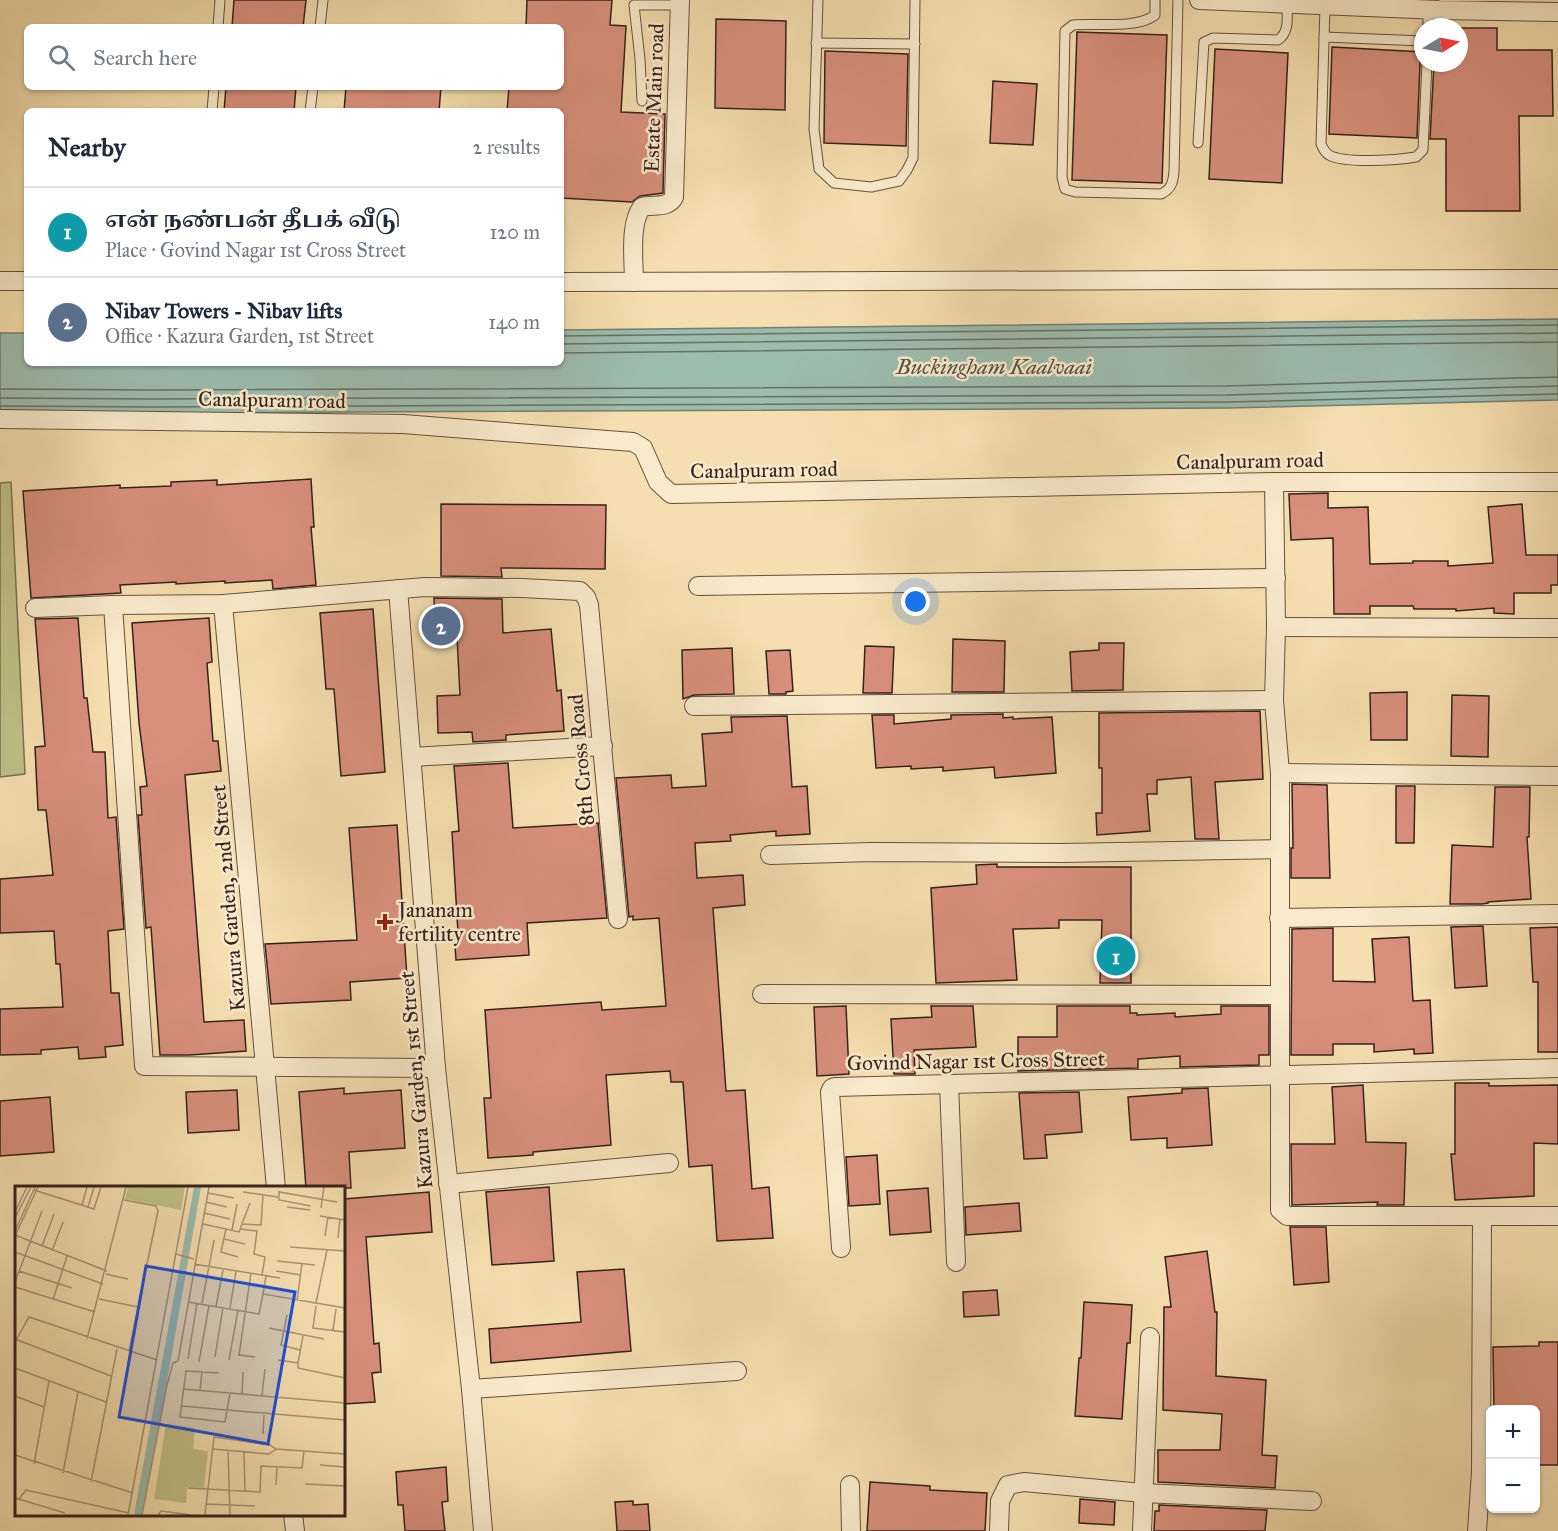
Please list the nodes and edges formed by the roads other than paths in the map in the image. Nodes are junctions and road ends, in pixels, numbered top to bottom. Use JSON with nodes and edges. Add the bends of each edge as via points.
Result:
{"nodes":[{"id":1,"x":220,"y":0,"type":"edge"},
{"id":2,"x":323,"y":0,"type":"edge"},
{"id":3,"x":818,"y":0,"type":"edge"},
{"id":4,"x":915,"y":0,"type":"edge"},
{"id":5,"x":1155,"y":0,"type":"edge"},
{"id":6,"x":1178,"y":0,"type":"edge"},
{"id":7,"x":1199,"y":0,"type":"edge"},
{"id":8,"x":634,"y":3,"type":"edge"},
{"id":9,"x":680,"y":3,"type":"edge"},
{"id":10,"x":1287,"y":4,"type":"junction"},
{"id":11,"x":1325,"y":6,"type":"junction"},
{"id":12,"x":1558,"y":12,"type":"edge"},
{"id":13,"x":1428,"y":18,"type":"edge"},
{"id":14,"x":218,"y":24,"type":"edge"},
{"id":15,"x":320,"y":24,"type":"edge"},
{"id":16,"x":1324,"y":38,"type":"junction"},
{"id":17,"x":1414,"y":42,"type":"edge"},
{"id":18,"x":816,"y":43,"type":"junction"},
{"id":19,"x":915,"y":44,"type":"junction"},
{"id":20,"x":1427,"y":72,"type":"edge"},
{"id":21,"x":214,"y":90,"type":"edge"},
{"id":22,"x":313,"y":90,"type":"edge"},
{"id":23,"x":642,"y":101,"type":"dead end"},
{"id":24,"x":212,"y":108,"type":"edge"},
{"id":25,"x":310,"y":108,"type":"edge"},
{"id":26,"x":1198,"y":143,"type":"dead end"},
{"id":27,"x":1558,"y":279,"type":"edge"},
{"id":28,"x":0,"y":281,"type":"edge"},
{"id":29,"x":24,"y":281,"type":"edge"},
{"id":30,"x":564,"y":282,"type":"edge"},
{"id":31,"x":634,"y":282,"type":"junction"},
{"id":32,"x":0,"y":419,"type":"edge"},
{"id":33,"x":1274,"y":482,"type":"junction"},
{"id":34,"x":1558,"y":482,"type":"edge"},
{"id":35,"x":1276,"y":578,"type":"junction"},
{"id":36,"x":698,"y":586,"type":"dead end"},
{"id":37,"x":398,"y":589,"type":"junction"},
{"id":38,"x":223,"y":604,"type":"junction"},
{"id":39,"x":112,"y":605,"type":"junction"},
{"id":40,"x":35,"y":609,"type":"dead end"},
{"id":41,"x":1276,"y":627,"type":"junction"},
{"id":42,"x":1558,"y":628,"type":"edge"},
{"id":43,"x":1275,"y":700,"type":"junction"},
{"id":44,"x":694,"y":706,"type":"dead end"},
{"id":45,"x":603,"y":746,"type":"junction"},
{"id":46,"x":412,"y":757,"type":"junction"},
{"id":47,"x":1280,"y":773,"type":"junction"},
{"id":48,"x":1558,"y":776,"type":"edge"},
{"id":49,"x":1279,"y":849,"type":"junction"},
{"id":50,"x":770,"y":855,"type":"dead end"},
{"id":51,"x":1558,"y":914,"type":"edge"},
{"id":52,"x":1280,"y":918,"type":"junction"},
{"id":53,"x":618,"y":919,"type":"dead end"},
{"id":54,"x":762,"y":994,"type":"dead end"},
{"id":55,"x":1279,"y":995,"type":"junction"},
{"id":56,"x":266,"y":1067,"type":"junction"},
{"id":57,"x":436,"y":1068,"type":"junction"},
{"id":58,"x":1558,"y":1068,"type":"edge"},
{"id":59,"x":1281,"y":1076,"type":"junction"},
{"id":60,"x":949,"y":1084,"type":"junction"},
{"id":61,"x":669,"y":1163,"type":"dead end"},
{"id":62,"x":448,"y":1184,"type":"junction"},
{"id":63,"x":276,"y":1186,"type":"edge"},
{"id":64,"x":1482,"y":1216,"type":"junction"},
{"id":65,"x":1558,"y":1216,"type":"edge"},
{"id":66,"x":841,"y":1248,"type":"dead end"},
{"id":67,"x":956,"y":1262,"type":"dead end"},
{"id":68,"x":1150,"y":1337,"type":"dead end"},
{"id":69,"x":737,"y":1371,"type":"dead end"},
{"id":70,"x":471,"y":1389,"type":"junction"},
{"id":71,"x":850,"y":1485,"type":"dead end"},
{"id":72,"x":1143,"y":1493,"type":"junction"},
{"id":73,"x":1312,"y":1501,"type":"dead end"},
{"id":74,"x":293,"y":1516,"type":"edge"},
{"id":75,"x":295,"y":1531,"type":"edge"},
{"id":76,"x":483,"y":1531,"type":"edge"},
{"id":77,"x":851,"y":1531,"type":"edge"},
{"id":78,"x":999,"y":1531,"type":"edge"},
{"id":79,"x":1142,"y":1531,"type":"edge"},
{"id":80,"x":1477,"y":1531,"type":"edge"}],
"edges":[{"from":1,"to":14,"type":"lane"},
{"from":2,"to":15,"type":"lane"},
{"from":3,"to":18,"type":"lane"},
{"from":4,"to":19,"type":"lane"},
{"from":5,"to":6,"type":"lane","via":[[1155,15],[1149,20],[1073,25],[1065,31],[1065,189],[1161,194],[1173,182]]},
{"from":7,"to":10,"type":"street"},
{"from":8,"to":9,"type":"lane"},
{"from":8,"to":23,"type":"lane"},
{"from":9,"to":31,"type":"street","name":"Estate Main road","via":[[674,197],[668,205],[642,207],[636,215]]},
{"from":10,"to":11,"type":"street"},
{"from":10,"to":26,"type":"lane","via":[[1286,29],[1278,40],[1213,38],[1204,42]]},
{"from":11,"to":13,"type":"street"},
{"from":11,"to":16,"type":"lane"},
{"from":12,"to":13,"type":"street"},
{"from":16,"to":17,"type":"lane"},
{"from":16,"to":20,"type":"lane","via":[[1321,144],[1332,157],[1372,161],[1416,157],[1423,150]]},
{"from":18,"to":19,"type":"lane"},
{"from":18,"to":19,"type":"lane","via":[[814,129],[819,169],[834,183],[871,187],[898,181],[913,158]]},
{"from":21,"to":24,"type":"lane"},
{"from":22,"to":25,"type":"lane"},
{"from":27,"to":31,"type":"street"},
{"from":28,"to":29,"type":"street"},
{"from":30,"to":31,"type":"street"},
{"from":32,"to":33,"type":"street","name":"Canalpuram road","via":[[403,424],[633,442],[643,447],[658,482],[671,494]]},
{"from":33,"to":34,"type":"street","name":"Canalpuram road"},
{"from":33,"to":35,"type":"street"},
{"from":35,"to":36,"type":"street"},
{"from":35,"to":41,"type":"street"},
{"from":37,"to":38,"type":"street"},
{"from":37,"to":45,"type":"street","name":"8th Cross Road","via":[[580,591],[589,605]]},
{"from":37,"to":46,"type":"street","name":"Kazura Garden, 1st Street"},
{"from":38,"to":39,"type":"street"},
{"from":38,"to":56,"type":"street","name":"Kazura Garden, 2nd Street"},
{"from":39,"to":40,"type":"street"},
{"from":39,"to":56,"type":"street","via":[[144,1066]]},
{"from":41,"to":42,"type":"street"},
{"from":41,"to":43,"type":"street"},
{"from":43,"to":44,"type":"street"},
{"from":43,"to":47,"type":"street"},
{"from":45,"to":46,"type":"street"},
{"from":45,"to":53,"type":"street","name":"8th Cross Road"},
{"from":46,"to":57,"type":"street","name":"Kazura Garden, 1st Street"},
{"from":47,"to":48,"type":"street"},
{"from":47,"to":49,"type":"street"},
{"from":49,"to":50,"type":"street"},
{"from":49,"to":52,"type":"street"},
{"from":51,"to":52,"type":"street"},
{"from":52,"to":55,"type":"street"},
{"from":54,"to":55,"type":"street"},
{"from":55,"to":59,"type":"street"},
{"from":56,"to":57,"type":"street"},
{"from":56,"to":63,"type":"street","name":"Kazura Garden, 2nd Street"},
{"from":57,"to":62,"type":"street","name":"Kazura Garden, 1st Street"},
{"from":58,"to":59,"type":"street","name":"Govind Nagar 1st Cross Street"},
{"from":59,"to":60,"type":"street","name":"Govind Nagar 1st Cross Street"},
{"from":59,"to":64,"type":"street","via":[[1282,1213]]},
{"from":60,"to":66,"type":"street","name":"Govind Nagar 1st Cross Street","via":[[832,1088]]},
{"from":60,"to":67,"type":"street"},
{"from":61,"to":62,"type":"street"},
{"from":62,"to":70,"type":"street","name":"Kazura Garden, 1st Street"},
{"from":64,"to":65,"type":"street"},
{"from":64,"to":80,"type":"street","via":[[1481,1472]]},
{"from":68,"to":72,"type":"street"},
{"from":69,"to":70,"type":"street"},
{"from":70,"to":76,"type":"street","name":"Kazura Garden, 1st Street"},
{"from":71,"to":77,"type":"street"},
{"from":72,"to":73,"type":"street"},
{"from":72,"to":78,"type":"street","via":[[1024,1482],[1008,1485],[1000,1501]]},
{"from":72,"to":79,"type":"street"},
{"from":74,"to":75,"type":"street"}]}
